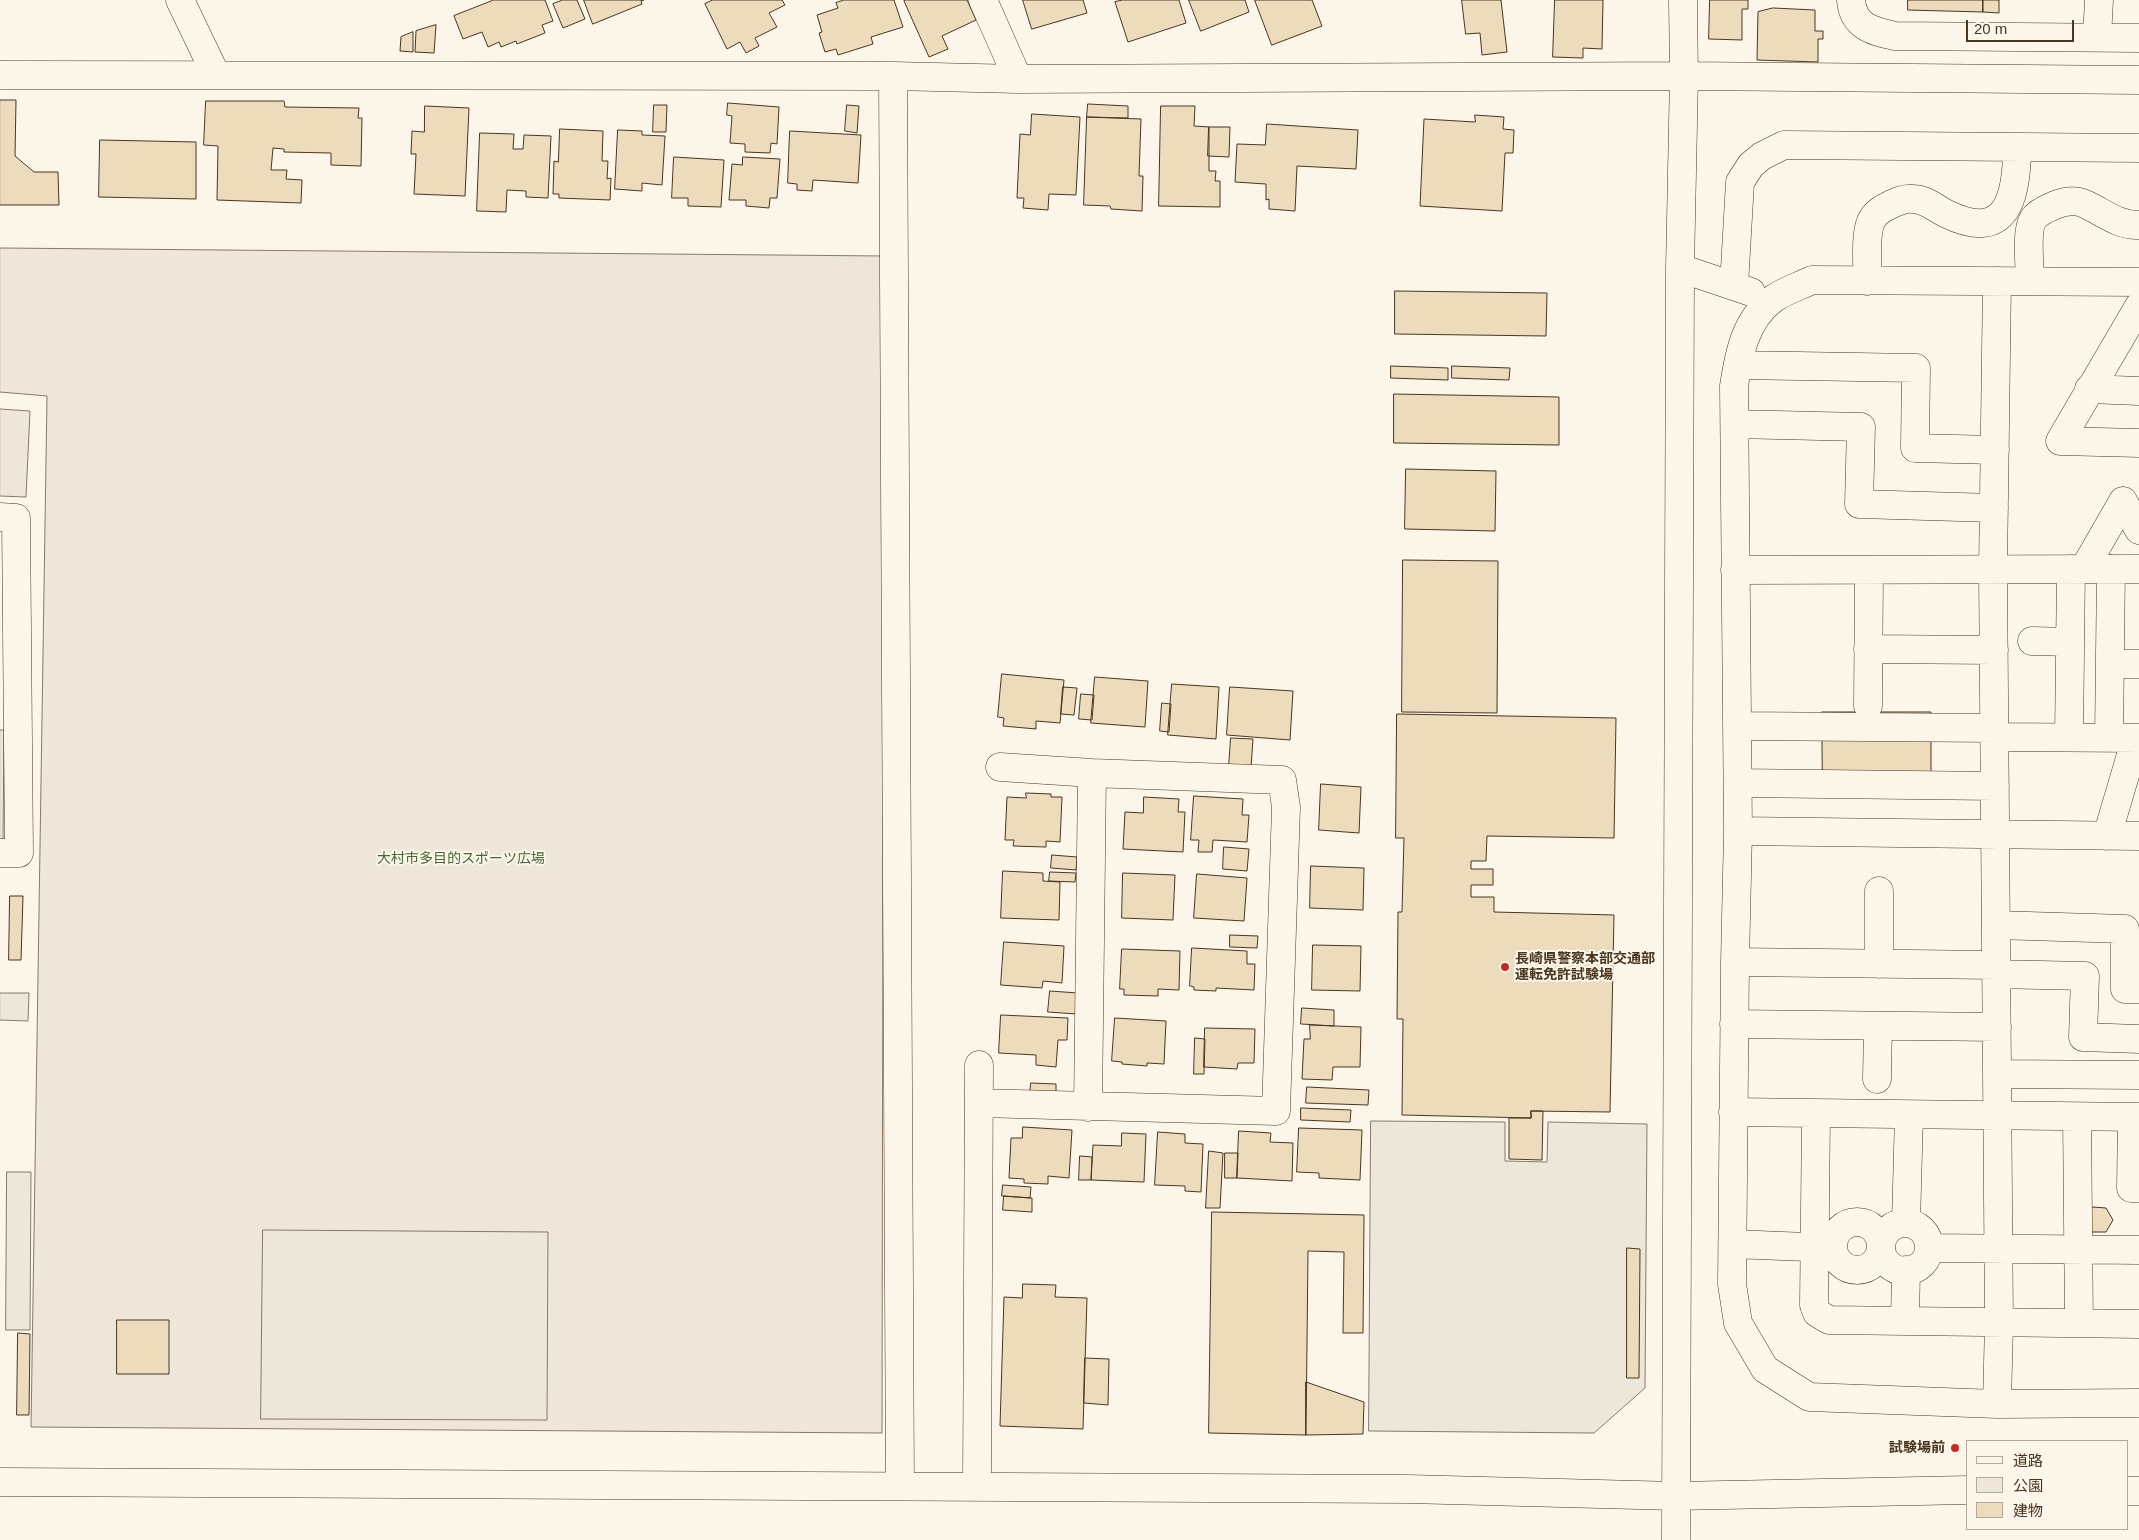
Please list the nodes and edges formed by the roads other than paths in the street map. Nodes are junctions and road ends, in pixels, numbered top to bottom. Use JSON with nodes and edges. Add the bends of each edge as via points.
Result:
{"nodes":[{"id":1,"x":180,"y":0,"type":"edge"},
{"id":2,"x":983,"y":0,"type":"edge"},
{"id":3,"x":1683,"y":0,"type":"edge"},
{"id":4,"x":1851,"y":0,"type":"edge"},
{"id":5,"x":2099,"y":0,"type":"edge"},
{"id":6,"x":2097,"y":37,"type":"junction"},
{"id":7,"x":2139,"y":38,"type":"edge"},
{"id":8,"x":0,"y":75,"type":"edge"},
{"id":9,"x":216,"y":75,"type":"junction"},
{"id":10,"x":893,"y":76,"type":"junction"},
{"id":11,"x":1684,"y":76,"type":"junction"},
{"id":12,"x":1018,"y":79,"type":"junction"},
{"id":13,"x":2139,"y":80,"type":"edge"},
{"id":14,"x":2017,"y":147,"type":"junction"},
{"id":15,"x":2139,"y":148,"type":"edge"},
{"id":16,"x":2139,"y":225,"type":"edge"},
{"id":17,"x":1680,"y":268,"type":"junction"},
{"id":18,"x":1867,"y":281,"type":"junction"},
{"id":19,"x":1997,"y":281,"type":"junction"},
{"id":20,"x":2030,"y":282,"type":"junction"},
{"id":21,"x":2139,"y":282,"type":"edge"},
{"id":22,"x":1734,"y":286,"type":"junction"},
{"id":23,"x":1774,"y":299,"type":"junction"},
{"id":24,"x":2139,"y":306,"type":"edge"},
{"id":25,"x":1738,"y":365,"type":"junction"},
{"id":26,"x":2089,"y":390,"type":"junction"},
{"id":27,"x":2139,"y":391,"type":"edge"},
{"id":28,"x":1734,"y":424,"type":"junction"},
{"id":29,"x":2139,"y":444,"type":"edge"},
{"id":30,"x":1995,"y":450,"type":"junction"},
{"id":31,"x":1994,"y":508,"type":"junction"},
{"id":32,"x":0,"y":517,"type":"edge"},
{"id":33,"x":2139,"y":530,"type":"edge"},
{"id":34,"x":1993,"y":568,"type":"junction"},
{"id":35,"x":2077,"y":569,"type":"junction"},
{"id":36,"x":2111,"y":569,"type":"junction"},
{"id":37,"x":2139,"y":569,"type":"edge"},
{"id":38,"x":1735,"y":570,"type":"junction"},
{"id":39,"x":1869,"y":570,"type":"junction"},
{"id":40,"x":2032,"y":641,"type":"dead end"},
{"id":41,"x":2070,"y":642,"type":"junction"},
{"id":42,"x":1868,"y":649,"type":"junction"},
{"id":43,"x":1994,"y":650,"type":"junction"},
{"id":44,"x":2110,"y":664,"type":"junction"},
{"id":45,"x":2139,"y":664,"type":"edge"},
{"id":46,"x":9,"y":678,"type":"edge"},
{"id":47,"x":1868,"y":706,"type":"dead end"},
{"id":48,"x":1738,"y":726,"type":"junction"},
{"id":49,"x":1994,"y":732,"type":"junction"},
{"id":50,"x":2070,"y":738,"type":"junction"},
{"id":51,"x":2110,"y":738,"type":"junction"},
{"id":52,"x":2138,"y":738,"type":"edge"},
{"id":53,"x":1000,"y":766,"type":"dead end"},
{"id":54,"x":1092,"y":773,"type":"junction"},
{"id":55,"x":1738,"y":783,"type":"junction"},
{"id":56,"x":1995,"y":786,"type":"junction"},
{"id":57,"x":1738,"y":831,"type":"junction"},
{"id":58,"x":1995,"y":834,"type":"junction"},
{"id":59,"x":2107,"y":836,"type":"junction"},
{"id":60,"x":2139,"y":836,"type":"edge"},
{"id":61,"x":0,"y":853,"type":"edge"},
{"id":62,"x":1879,"y":891,"type":"dead end"},
{"id":63,"x":1996,"y":925,"type":"junction"},
{"id":64,"x":1734,"y":962,"type":"junction"},
{"id":65,"x":1879,"y":964,"type":"junction"},
{"id":66,"x":1996,"y":970,"type":"junction"},
{"id":67,"x":2139,"y":989,"type":"edge"},
{"id":68,"x":1734,"y":1024,"type":"junction"},
{"id":69,"x":1878,"y":1026,"type":"junction"},
{"id":70,"x":1996,"y":1027,"type":"junction"},
{"id":71,"x":2139,"y":1038,"type":"edge"},
{"id":72,"x":980,"y":1065,"type":"dead end"},
{"id":73,"x":1997,"y":1074,"type":"junction"},
{"id":74,"x":2139,"y":1075,"type":"edge"},
{"id":75,"x":1877,"y":1079,"type":"dead end"},
{"id":76,"x":979,"y":1103,"type":"junction"},
{"id":77,"x":1088,"y":1107,"type":"junction"},
{"id":78,"x":1733,"y":1112,"type":"junction"},
{"id":79,"x":1816,"y":1114,"type":"junction"},
{"id":80,"x":1909,"y":1115,"type":"junction"},
{"id":81,"x":1997,"y":1116,"type":"junction"},
{"id":82,"x":2077,"y":1117,"type":"junction"},
{"id":83,"x":2136,"y":1117,"type":"edge"},
{"id":84,"x":2139,"y":1188,"type":"edge"},
{"id":85,"x":1906,"y":1223,"type":"junction"},
{"id":86,"x":1733,"y":1244,"type":"junction"},
{"id":87,"x":1882,"y":1246,"type":"junction"},
{"id":88,"x":1824,"y":1248,"type":"junction"},
{"id":89,"x":1930,"y":1248,"type":"junction"},
{"id":90,"x":1998,"y":1249,"type":"junction"},
{"id":91,"x":2078,"y":1250,"type":"junction"},
{"id":92,"x":2139,"y":1250,"type":"edge"},
{"id":93,"x":1906,"y":1270,"type":"junction"},
{"id":94,"x":1905,"y":1321,"type":"junction"},
{"id":95,"x":1999,"y":1323,"type":"junction"},
{"id":96,"x":2079,"y":1323,"type":"junction"},
{"id":97,"x":2139,"y":1324,"type":"edge"},
{"id":98,"x":2139,"y":1403,"type":"edge"},
{"id":99,"x":1997,"y":1404,"type":"junction"},
{"id":100,"x":0,"y":1482,"type":"edge"},
{"id":101,"x":900,"y":1485,"type":"junction"},
{"id":102,"x":976,"y":1486,"type":"junction"},
{"id":103,"x":1966,"y":1490,"type":"edge"},
{"id":104,"x":1676,"y":1496,"type":"junction"},
{"id":105,"x":1676,"y":1540,"type":"edge"}],
"edges":[{"from":1,"to":9,"type":"street"},
{"from":2,"to":12,"type":"street"},
{"from":3,"to":11,"type":"street"},
{"from":4,"to":6,"type":"street","via":[[1858,21],[1871,30],[1895,36]]},
{"from":5,"to":6,"type":"street"},
{"from":6,"to":7,"type":"street"},
{"from":8,"to":9,"type":"street"},
{"from":9,"to":10,"type":"street"},
{"from":10,"to":12,"type":"street"},
{"from":10,"to":101,"type":"street"},
{"from":11,"to":12,"type":"street"},
{"from":11,"to":13,"type":"street"},
{"from":11,"to":17,"type":"street"},
{"from":14,"to":15,"type":"street"},
{"from":14,"to":18,"type":"street","via":[[2013,194],[2004,212],[1995,220],[1964,221],[1913,198],[1893,203],[1874,214],[1870,225]]},
{"from":14,"to":22,"type":"street","via":[[1784,145],[1751,165],[1740,182]]},
{"from":16,"to":20,"type":"street","via":[[2107,217],[2084,203],[2073,201],[2045,210],[2034,217],[2029,228]]},
{"from":17,"to":22,"type":"street"},
{"from":17,"to":104,"type":"street"},
{"from":18,"to":19,"type":"street"},
{"from":18,"to":23,"type":"street","via":[[1812,280]]},
{"from":19,"to":20,"type":"street"},
{"from":19,"to":30,"type":"street"},
{"from":20,"to":21,"type":"street"},
{"from":22,"to":23,"type":"street"},
{"from":23,"to":25,"type":"street","via":[[1753,319],[1740,349]]},
{"from":24,"to":26,"type":"street"},
{"from":25,"to":28,"type":"street","via":[[1734,386]]},
{"from":25,"to":30,"type":"street","via":[[1916,368],[1915,448]]},
{"from":26,"to":27,"type":"street"},
{"from":26,"to":29,"type":"street","via":[[2060,441]]},
{"from":28,"to":31,"type":"street","via":[[1861,427],[1859,504]]},
{"from":28,"to":38,"type":"street"},
{"from":30,"to":31,"type":"street"},
{"from":31,"to":34,"type":"street"},
{"from":32,"to":46,"type":"street","via":[[16,518]]},
{"from":33,"to":35,"type":"street","via":[[2123,500]]},
{"from":34,"to":35,"type":"street"},
{"from":34,"to":39,"type":"street"},
{"from":34,"to":43,"type":"street"},
{"from":35,"to":36,"type":"street"},
{"from":35,"to":41,"type":"street"},
{"from":36,"to":37,"type":"street"},
{"from":36,"to":44,"type":"street"},
{"from":38,"to":39,"type":"street"},
{"from":38,"to":48,"type":"street"},
{"from":39,"to":42,"type":"street"},
{"from":40,"to":41,"type":"street"},
{"from":41,"to":50,"type":"street"},
{"from":42,"to":43,"type":"street"},
{"from":42,"to":47,"type":"street"},
{"from":43,"to":49,"type":"street"},
{"from":44,"to":45,"type":"street"},
{"from":44,"to":51,"type":"street"},
{"from":46,"to":61,"type":"street","via":[[19,853]]},
{"from":48,"to":49,"type":"street"},
{"from":48,"to":55,"type":"street"},
{"from":49,"to":50,"type":"street"},
{"from":49,"to":56,"type":"street"},
{"from":50,"to":51,"type":"street"},
{"from":51,"to":52,"type":"street"},
{"from":52,"to":59,"type":"street"},
{"from":53,"to":54,"type":"street"},
{"from":54,"to":77,"type":"street"},
{"from":54,"to":77,"type":"street","via":[[1282,780],[1286,807],[1276,1111]]},
{"from":55,"to":56,"type":"street"},
{"from":55,"to":57,"type":"street"},
{"from":56,"to":58,"type":"street"},
{"from":57,"to":58,"type":"street"},
{"from":57,"to":64,"type":"street"},
{"from":58,"to":59,"type":"street"},
{"from":58,"to":63,"type":"street"},
{"from":59,"to":60,"type":"street"},
{"from":62,"to":65,"type":"street"},
{"from":63,"to":66,"type":"street"},
{"from":63,"to":67,"type":"street","via":[[2125,929],[2124,989]]},
{"from":64,"to":65,"type":"street"},
{"from":64,"to":68,"type":"street"},
{"from":65,"to":66,"type":"street"},
{"from":66,"to":70,"type":"street"},
{"from":66,"to":71,"type":"street","via":[[2085,976],[2083,1037]]},
{"from":68,"to":69,"type":"street"},
{"from":68,"to":78,"type":"street"},
{"from":69,"to":70,"type":"street"},
{"from":69,"to":75,"type":"street"},
{"from":70,"to":73,"type":"street"},
{"from":72,"to":76,"type":"street"},
{"from":73,"to":74,"type":"street"},
{"from":73,"to":81,"type":"street"},
{"from":76,"to":77,"type":"street"},
{"from":76,"to":102,"type":"street"},
{"from":78,"to":79,"type":"street"},
{"from":78,"to":86,"type":"street"},
{"from":79,"to":80,"type":"street"},
{"from":79,"to":88,"type":"street"},
{"from":80,"to":81,"type":"street"},
{"from":80,"to":85,"type":"street"},
{"from":81,"to":82,"type":"street"},
{"from":81,"to":90,"type":"street"},
{"from":82,"to":83,"type":"street"},
{"from":82,"to":91,"type":"street"},
{"from":83,"to":84,"type":"street","via":[[2132,1188]]},
{"from":85,"to":87,"type":"street","via":[[1889,1229]]},
{"from":85,"to":89,"type":"street","via":[[1924,1232]]},
{"from":86,"to":88,"type":"street"},
{"from":86,"to":99,"type":"street","via":[[1732,1284],[1738,1323],[1765,1369],[1809,1397]]},
{"from":87,"to":88,"type":"street","via":[[1876,1231],[1855,1222],[1841,1228]]},
{"from":87,"to":93,"type":"street","via":[[1888,1262]]},
{"from":88,"to":94,"type":"street","via":[[1814,1305],[1817,1313],[1829,1320]]},
{"from":89,"to":90,"type":"street"},
{"from":89,"to":93,"type":"street","via":[[1923,1263]]},
{"from":90,"to":91,"type":"street"},
{"from":90,"to":95,"type":"street"},
{"from":91,"to":92,"type":"street"},
{"from":91,"to":96,"type":"street"},
{"from":93,"to":94,"type":"street"},
{"from":94,"to":95,"type":"street"},
{"from":95,"to":96,"type":"street"},
{"from":95,"to":99,"type":"street"},
{"from":96,"to":97,"type":"street"},
{"from":98,"to":99,"type":"street"},
{"from":100,"to":101,"type":"street"},
{"from":101,"to":102,"type":"street"},
{"from":102,"to":104,"type":"street","via":[[1408,1489]]},
{"from":103,"to":104,"type":"street"},
{"from":104,"to":105,"type":"street"}]}
